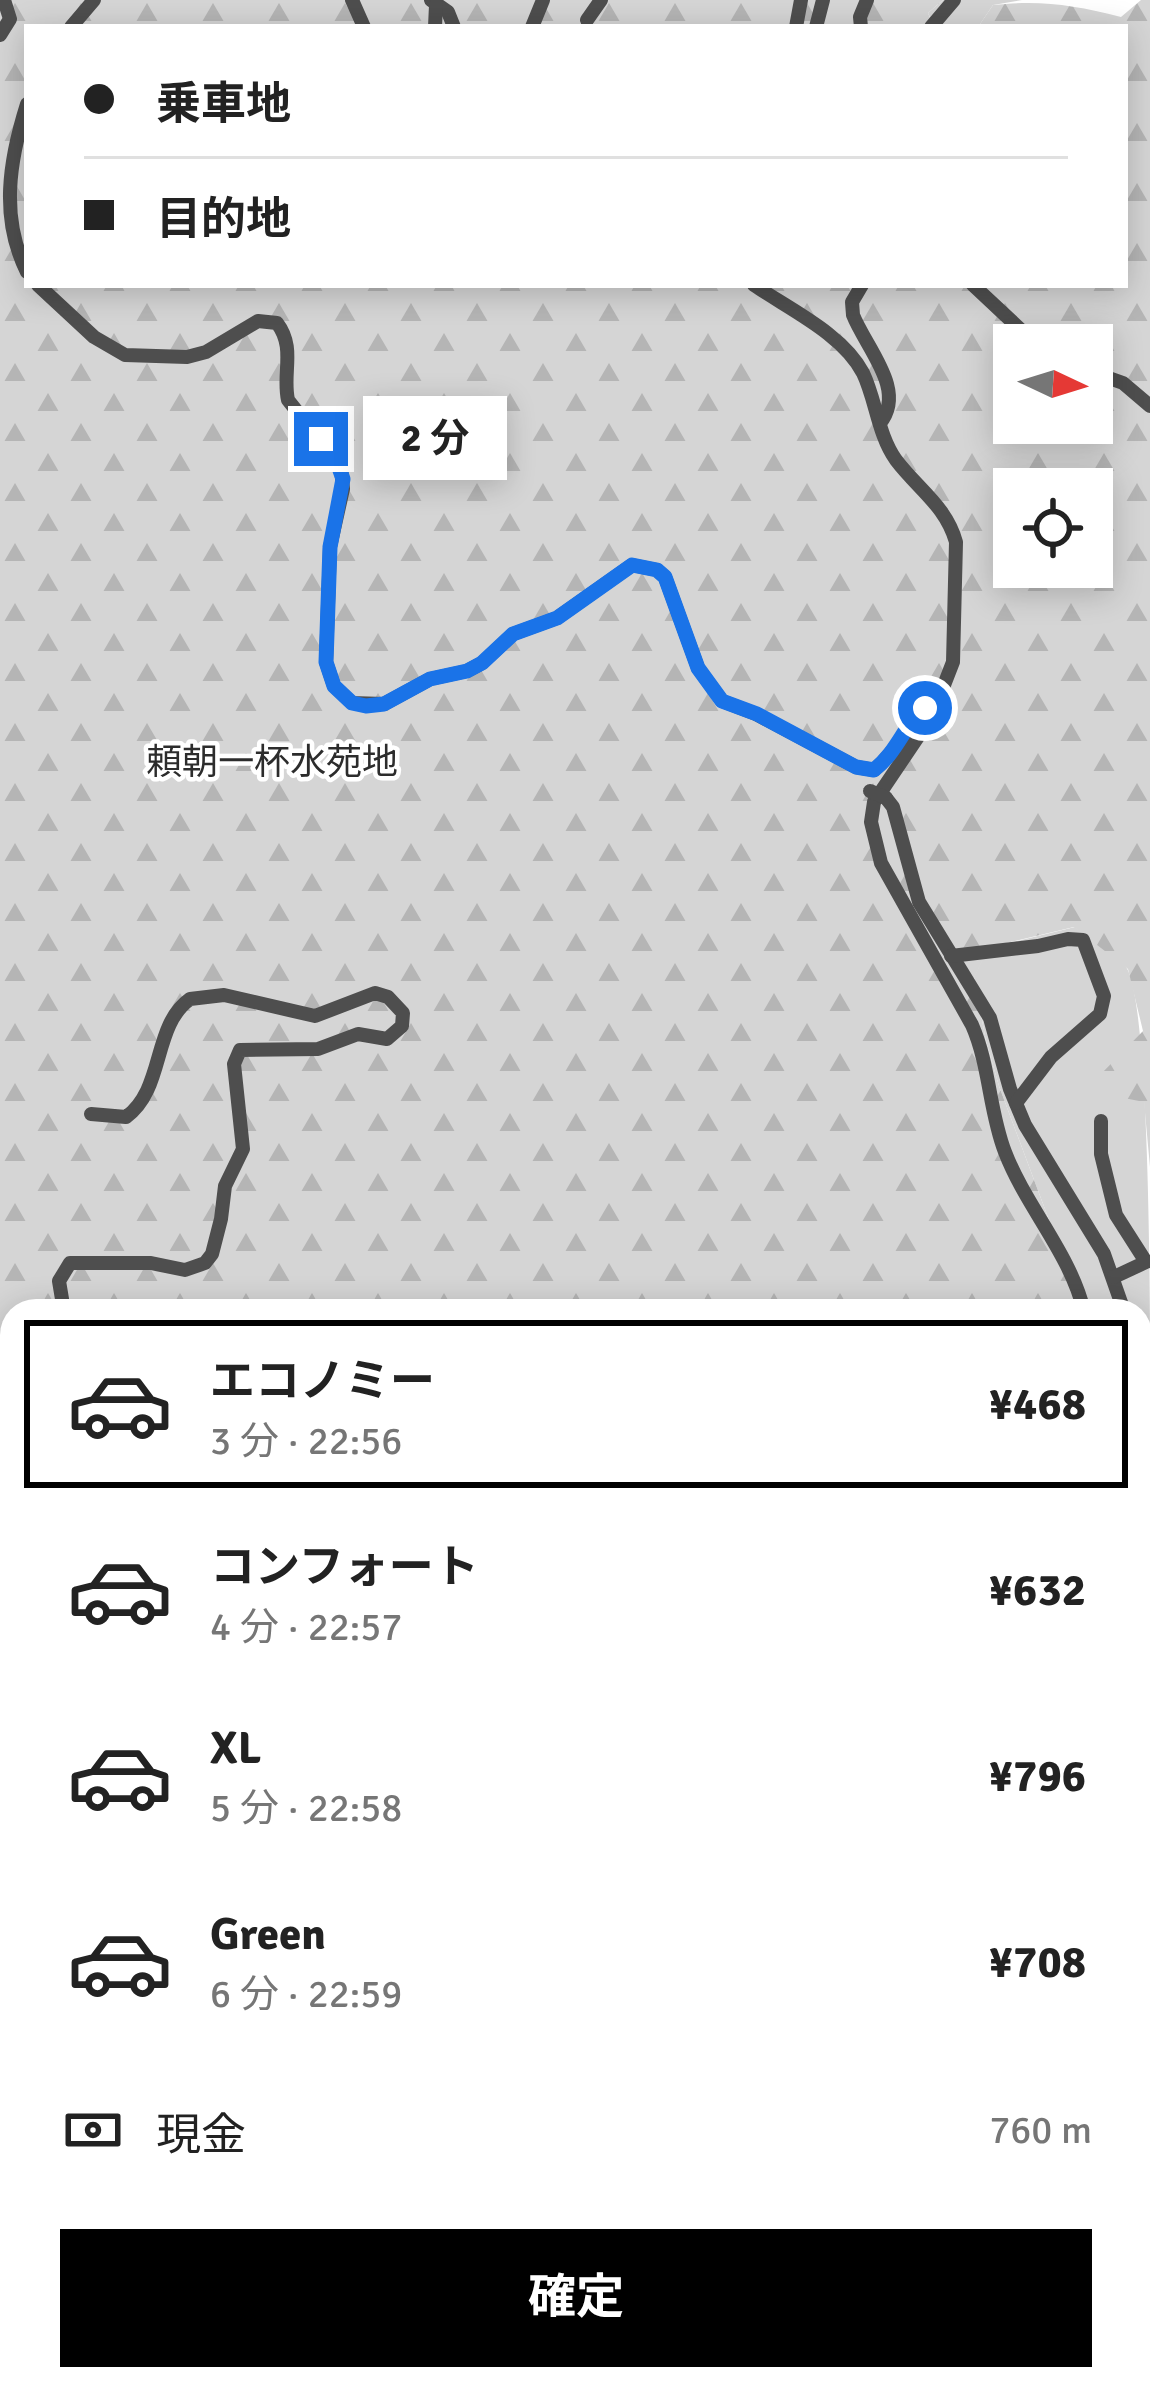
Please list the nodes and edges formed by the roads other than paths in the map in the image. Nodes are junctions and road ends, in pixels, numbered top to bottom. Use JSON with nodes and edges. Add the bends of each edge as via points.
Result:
{"nodes":[{"id":1,"x":94,"y":0,"type":"edge"},
{"id":2,"x":601,"y":0,"type":"edge"},
{"id":3,"x":954,"y":0,"type":"edge"},
{"id":4,"x":434,"y":2,"type":"edge"},
{"id":5,"x":6,"y":3,"type":"edge"},
{"id":6,"x":587,"y":20,"type":"dead end"},
{"id":7,"x":74,"y":24,"type":"edge"},
{"id":8,"x":453,"y":24,"type":"edge"},
{"id":9,"x":934,"y":24,"type":"edge"},
{"id":10,"x":0,"y":35,"type":"edge"},
{"id":11,"x":24,"y":116,"type":"edge"},
{"id":12,"x":24,"y":267,"type":"edge"},
{"id":13,"x":41,"y":288,"type":"edge"},
{"id":14,"x":758,"y":288,"type":"edge"},
{"id":15,"x":860,"y":288,"type":"edge"},
{"id":16,"x":977,"y":288,"type":"edge"},
{"id":17,"x":1014,"y":324,"type":"edge"},
{"id":18,"x":1113,"y":379,"type":"edge"},
{"id":19,"x":1150,"y":406,"type":"edge"},
{"id":20,"x":880,"y":424,"type":"junction"},
{"id":21,"x":940,"y":700,"type":"junction"},
{"id":22,"x":870,"y":791,"type":"dead end"},
{"id":23,"x":951,"y":956,"type":"junction"},
{"id":24,"x":1016,"y":1103,"type":"junction"},
{"id":25,"x":91,"y":1114,"type":"dead end"},
{"id":26,"x":1101,"y":1121,"type":"dead end"},
{"id":27,"x":1116,"y":1215,"type":"junction"},
{"id":28,"x":1090,"y":1229,"type":"junction"},
{"id":29,"x":1114,"y":1276,"type":"junction"},
{"id":30,"x":62,"y":1299,"type":"edge"},
{"id":31,"x":1080,"y":1299,"type":"edge"},
{"id":32,"x":1121,"y":1299,"type":"edge"}],
"edges":[{"from":1,"to":7,"type":"street"},
{"from":2,"to":6,"type":"street"},
{"from":3,"to":9,"type":"street"},
{"from":4,"to":8,"type":"street"},
{"from":5,"to":10,"type":"street","via":[[10,19]]},
{"from":11,"to":12,"type":"street","via":[[4,194],[10,241]]},
{"from":13,"to":21,"type":"street","via":[[124,355],[187,358],[258,321],[284,332],[288,400],[341,467],[326,662],[334,686],[352,703],[384,704],[430,679],[467,671],[513,634],[557,618],[632,565],[665,577],[698,668],[722,701],[856,767],[874,770],[915,716]]},
{"from":14,"to":20,"type":"street","via":[[848,352]]},
{"from":15,"to":20,"type":"street","via":[[853,315],[890,388]]},
{"from":16,"to":17,"type":"street"},
{"from":18,"to":19,"type":"street"},
{"from":20,"to":21,"type":"street","via":[[892,455],[943,509],[956,542],[952,662]]},
{"from":21,"to":31,"type":"street","via":[[874,802],[874,840],[972,1025],[1003,1146]]},
{"from":22,"to":23,"type":"street","bridge":true,"via":[[893,807],[919,902]]},
{"from":23,"to":24,"type":"street","via":[[990,1018]]},
{"from":23,"to":24,"type":"street","via":[[1082,940],[1104,996],[1100,1013]]},
{"from":24,"to":28,"type":"street"},
{"from":25,"to":30,"type":"street","via":[[126,1117],[142,1103],[172,1020],[190,999],[224,995],[315,1016],[375,993],[403,1013],[388,1039],[350,1034],[318,1049],[240,1051],[234,1064],[243,1149],[225,1186],[212,1254],[185,1270],[70,1263],[59,1281]]},
{"from":26,"to":27,"type":"street"},
{"from":27,"to":28,"type":"street"},
{"from":27,"to":29,"type":"street","via":[[1146,1262]]},
{"from":28,"to":29,"type":"street"},
{"from":29,"to":32,"type":"street"}]}
